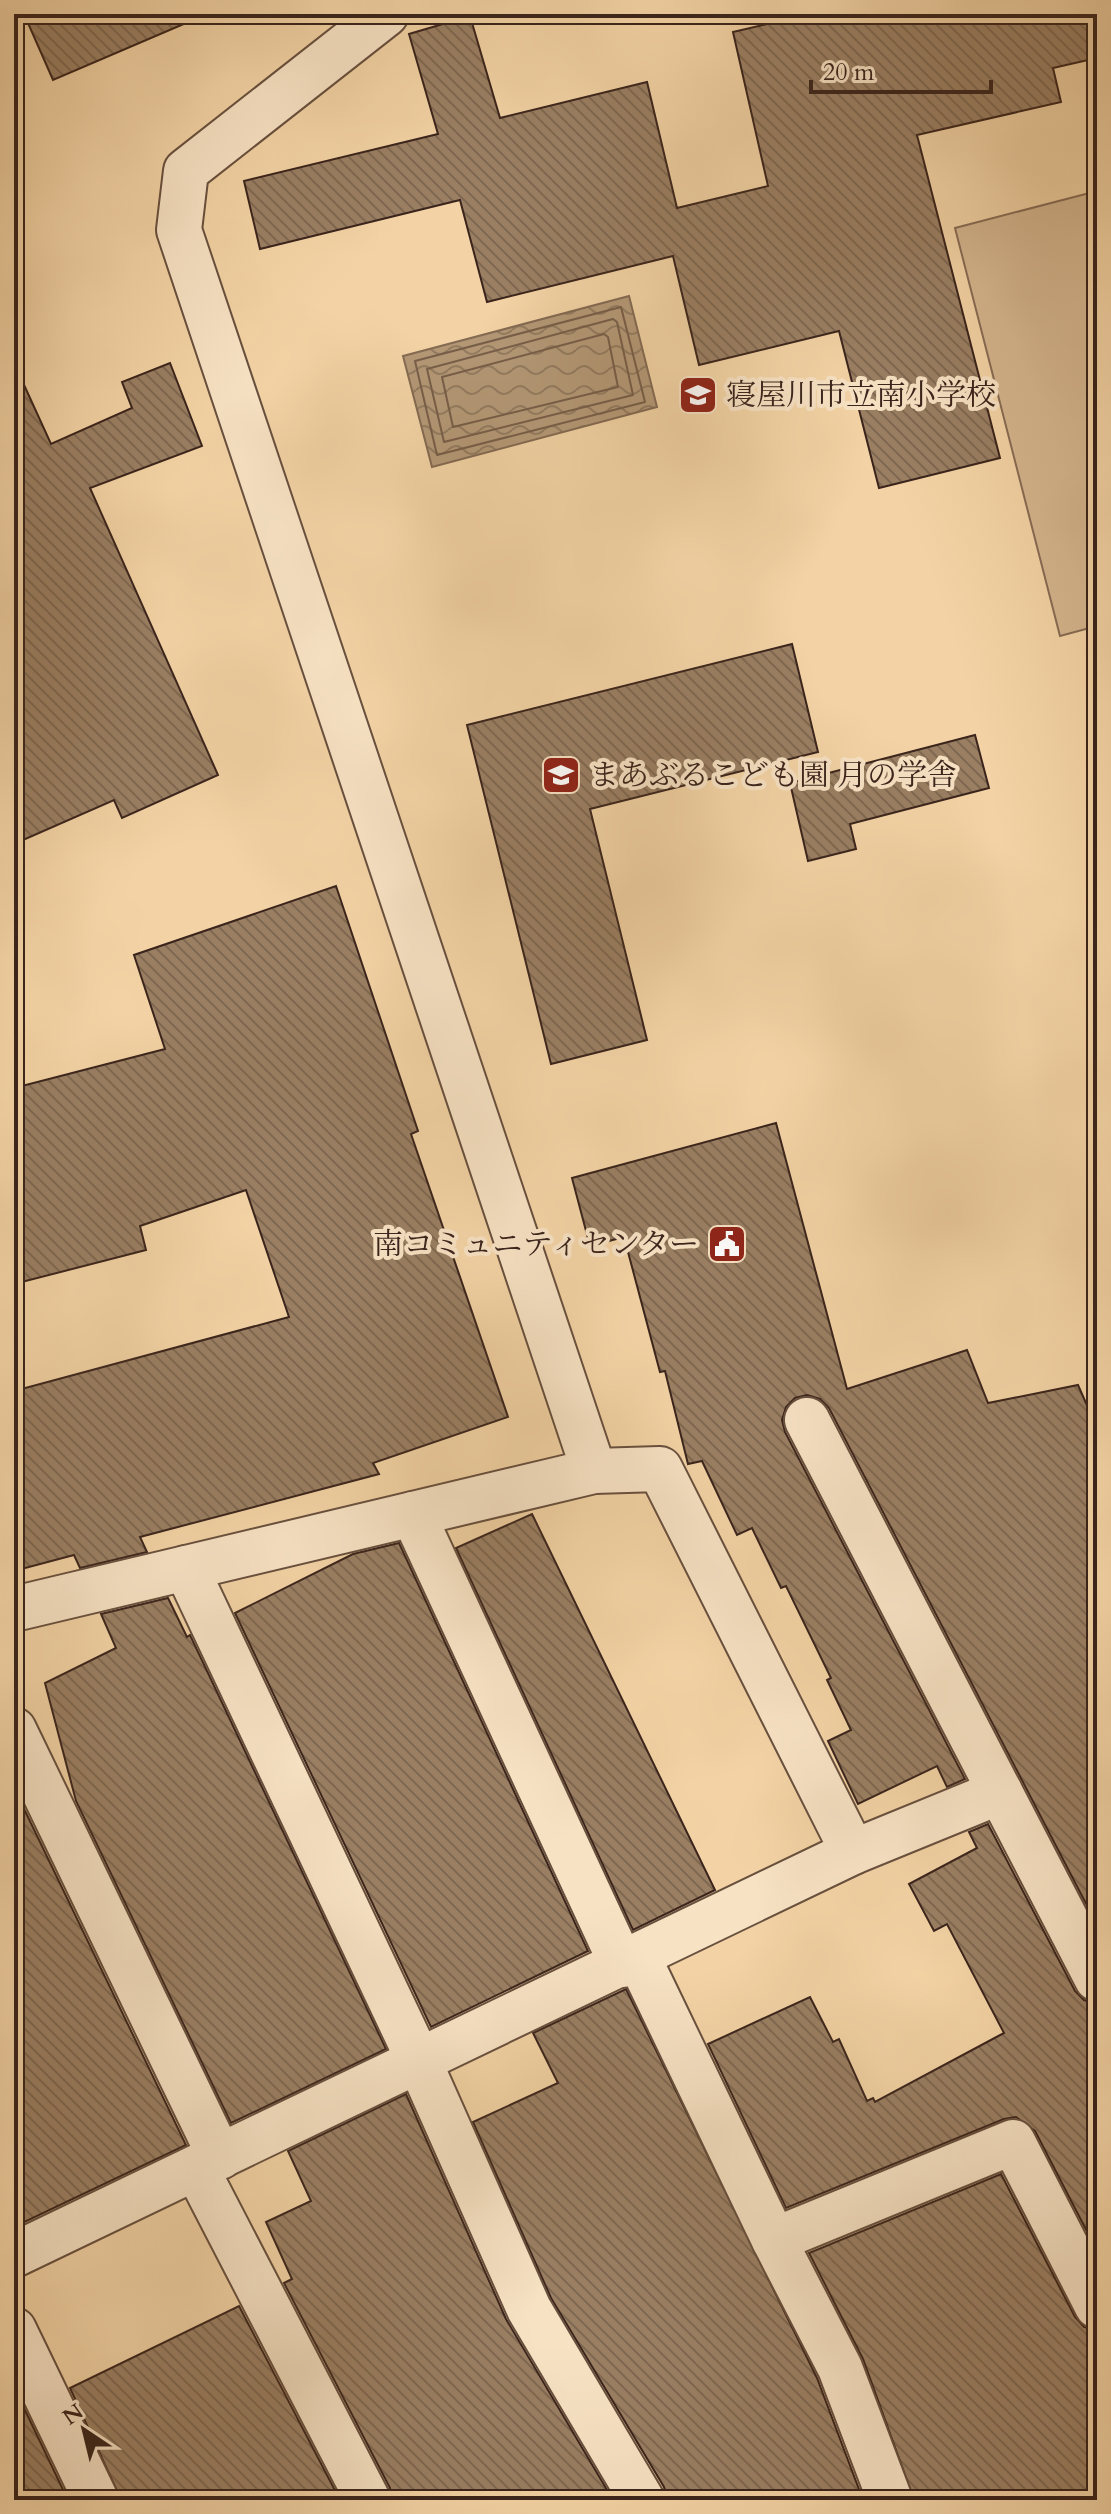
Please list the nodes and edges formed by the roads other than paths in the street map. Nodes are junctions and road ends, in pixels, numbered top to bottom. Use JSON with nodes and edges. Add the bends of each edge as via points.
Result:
{"nodes":[{"id":1,"x":386,"y":14,"type":"edge"},
{"id":2,"x":807,"y":1420,"type":"dead end"},
{"id":3,"x":594,"y":1471,"type":"junction"},
{"id":4,"x":413,"y":1514,"type":"junction"},
{"id":5,"x":186,"y":1568,"type":"junction"},
{"id":6,"x":14,"y":1609,"type":"edge"},
{"id":7,"x":14,"y":1730,"type":"edge"},
{"id":8,"x":1000,"y":1792,"type":"junction"},
{"id":9,"x":853,"y":1852,"type":"junction"},
{"id":10,"x":630,"y":1961,"type":"junction"},
{"id":11,"x":1097,"y":1979,"type":"edge"},
{"id":12,"x":418,"y":2059,"type":"junction"},
{"id":13,"x":208,"y":2163,"type":"junction"},
{"id":14,"x":774,"y":2240,"type":"junction"},
{"id":15,"x":17,"y":2244,"type":"edge"},
{"id":16,"x":1097,"y":2306,"type":"edge"},
{"id":17,"x":14,"y":2330,"type":"edge"},
{"id":18,"x":96,"y":2500,"type":"edge"},
{"id":19,"x":368,"y":2500,"type":"edge"},
{"id":20,"x":642,"y":2500,"type":"edge"},
{"id":21,"x":890,"y":2500,"type":"edge"}],
"edges":[{"from":1,"to":3,"type":"street","via":[[186,171],[179,230]]},
{"from":2,"to":8,"type":"street"},
{"from":3,"to":4,"type":"street"},
{"from":3,"to":9,"type":"street","via":[[660,1469]]},
{"from":4,"to":5,"type":"street"},
{"from":4,"to":10,"type":"street"},
{"from":5,"to":6,"type":"street"},
{"from":5,"to":12,"type":"street"},
{"from":7,"to":13,"type":"street"},
{"from":8,"to":9,"type":"street"},
{"from":8,"to":11,"type":"street"},
{"from":9,"to":10,"type":"street"},
{"from":10,"to":12,"type":"street"},
{"from":10,"to":14,"type":"street"},
{"from":12,"to":13,"type":"street"},
{"from":12,"to":20,"type":"street","via":[[529,2309]]},
{"from":13,"to":15,"type":"street"},
{"from":13,"to":19,"type":"street"},
{"from":14,"to":16,"type":"street","via":[[1013,2142]]},
{"from":14,"to":21,"type":"street","via":[[840,2368]]},
{"from":17,"to":18,"type":"street"}]}
